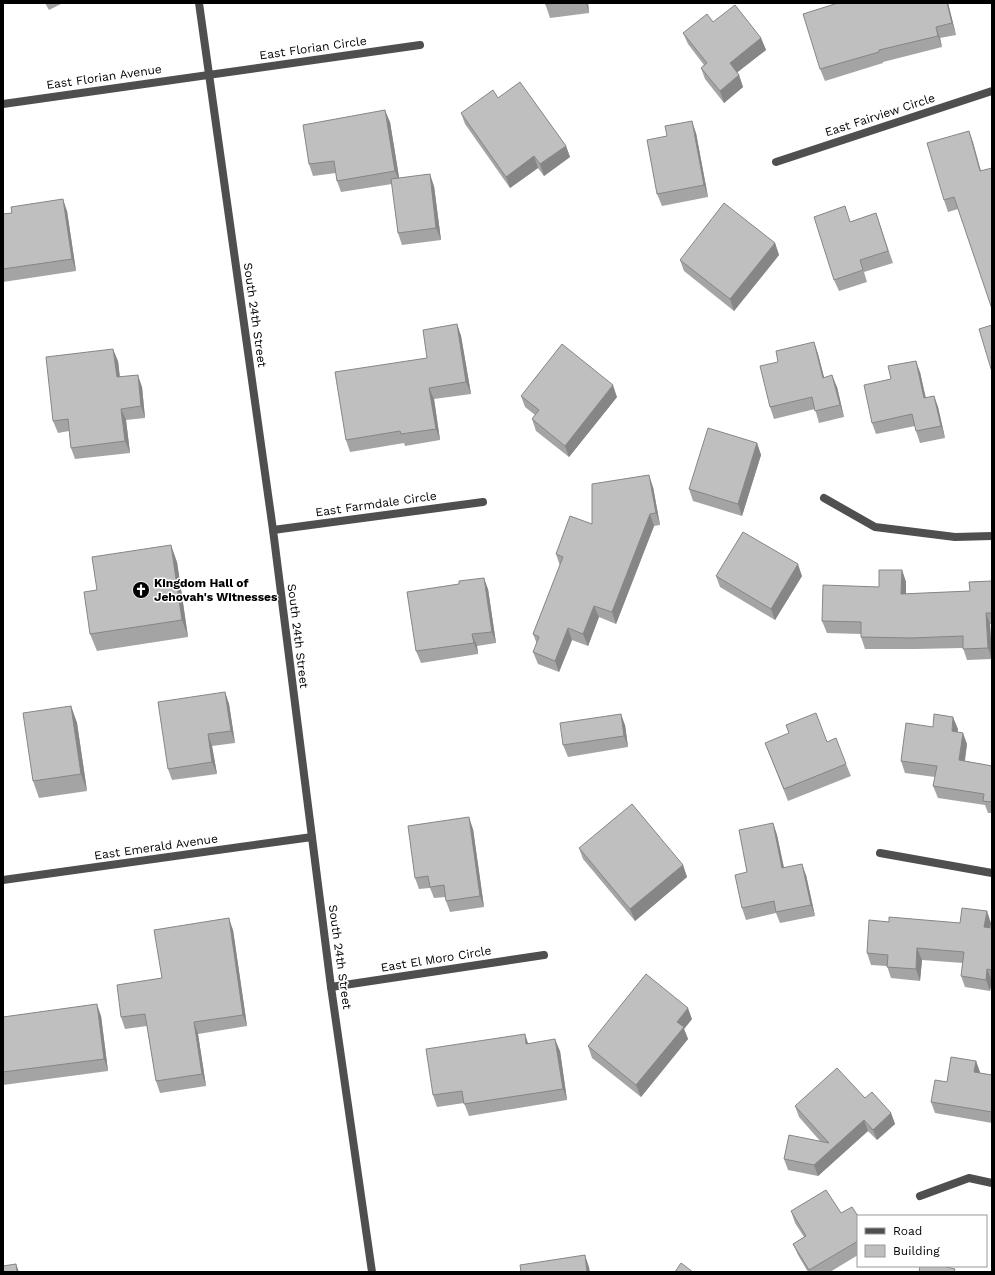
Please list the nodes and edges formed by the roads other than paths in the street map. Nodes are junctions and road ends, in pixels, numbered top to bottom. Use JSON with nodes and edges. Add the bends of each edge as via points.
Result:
{"nodes":[{"id":1,"x":199,"y":3,"type":"edge"},
{"id":2,"x":420,"y":44,"type":"dead end"},
{"id":3,"x":209,"y":75,"type":"junction"},
{"id":4,"x":992,"y":91,"type":"edge"},
{"id":5,"x":3,"y":104,"type":"edge"},
{"id":6,"x":776,"y":162,"type":"dead end"},
{"id":7,"x":824,"y":498,"type":"dead end"},
{"id":8,"x":482,"y":502,"type":"dead end"},
{"id":9,"x":273,"y":530,"type":"junction"},
{"id":10,"x":992,"y":536,"type":"edge"},
{"id":11,"x":312,"y":837,"type":"junction"},
{"id":12,"x":880,"y":853,"type":"dead end"},
{"id":13,"x":992,"y":873,"type":"edge"},
{"id":14,"x":3,"y":880,"type":"edge"},
{"id":15,"x":544,"y":955,"type":"dead end"},
{"id":16,"x":331,"y":987,"type":"junction"},
{"id":17,"x":992,"y":1183,"type":"edge"},
{"id":18,"x":920,"y":1196,"type":"dead end"},
{"id":19,"x":372,"y":1272,"type":"edge"}],
"edges":[{"from":1,"to":3,"type":"street","name":"South 24th Street"},
{"from":2,"to":3,"type":"street","name":"East Florian Circle"},
{"from":3,"to":5,"type":"street","name":"East Florian Avenue"},
{"from":3,"to":9,"type":"street","name":"South 24th Street"},
{"from":4,"to":6,"type":"street","name":"East Fairview Circle"},
{"from":7,"to":10,"type":"street","via":[[875,527],[954,537]]},
{"from":8,"to":9,"type":"street","name":"East Farmdale Circle"},
{"from":9,"to":11,"type":"street","name":"South 24th Street"},
{"from":11,"to":14,"type":"street","name":"East Emerald Avenue"},
{"from":11,"to":16,"type":"street","name":"South 24th Street"},
{"from":12,"to":13,"type":"street"},
{"from":15,"to":16,"type":"street","name":"East El Moro Circle"},
{"from":16,"to":19,"type":"street","name":"South 24th Street"},
{"from":17,"to":18,"type":"street","via":[[969,1178]]}]}
